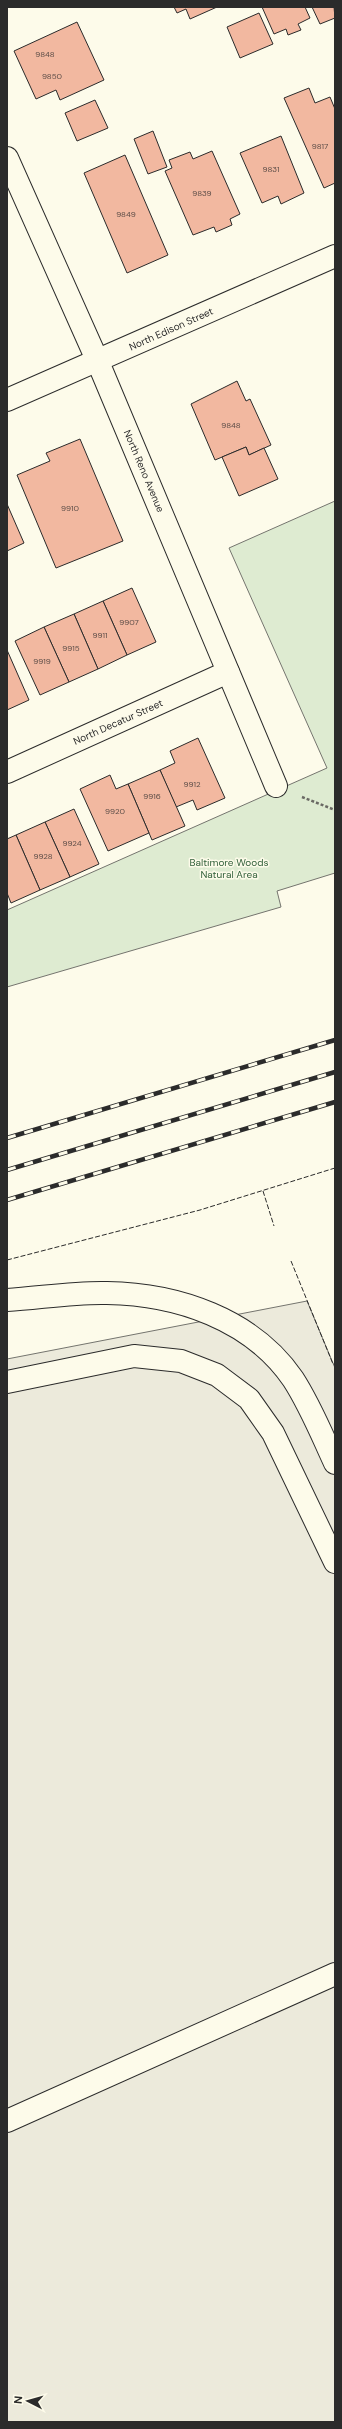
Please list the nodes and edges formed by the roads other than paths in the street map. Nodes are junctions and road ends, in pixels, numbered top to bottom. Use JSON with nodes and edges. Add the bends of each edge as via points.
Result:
{"nodes":[{"id":1,"x":7,"y":158,"type":"edge"},
{"id":2,"x":335,"y":256,"type":"edge"},
{"id":3,"x":98,"y":362,"type":"junction"},
{"id":4,"x":7,"y":400,"type":"edge"},
{"id":5,"x":228,"y":672,"type":"junction"},
{"id":6,"x":7,"y":772,"type":"edge"},
{"id":7,"x":276,"y":786,"type":"road end"},
{"id":8,"x":7,"y":1300,"type":"edge"},
{"id":9,"x":7,"y":1382,"type":"edge"},
{"id":10,"x":335,"y":1463,"type":"edge"},
{"id":11,"x":335,"y":1562,"type":"edge"},
{"id":12,"x":335,"y":1974,"type":"edge"},
{"id":13,"x":7,"y":2121,"type":"edge"}],
"edges":[{"from":1,"to":3,"type":"street","name":"North Reno Avenue"},
{"from":2,"to":3,"type":"street","name":"North Edison Street"},
{"from":3,"to":4,"type":"street","name":"North Edison Street"},
{"from":3,"to":5,"type":"street","name":"North Reno Avenue"},
{"from":5,"to":6,"type":"street","name":"North Decatur Street"},
{"from":5,"to":7,"type":"street","name":"North Reno Avenue"},
{"from":8,"to":10,"type":"street","via":[[105,1293],[139,1294],[208,1312],[235,1325],[272,1353],[293,1379]]},
{"from":9,"to":11,"type":"street","via":[[134,1356],[181,1361],[217,1374],[249,1399],[274,1433]]},
{"from":12,"to":13,"type":"street"}]}
